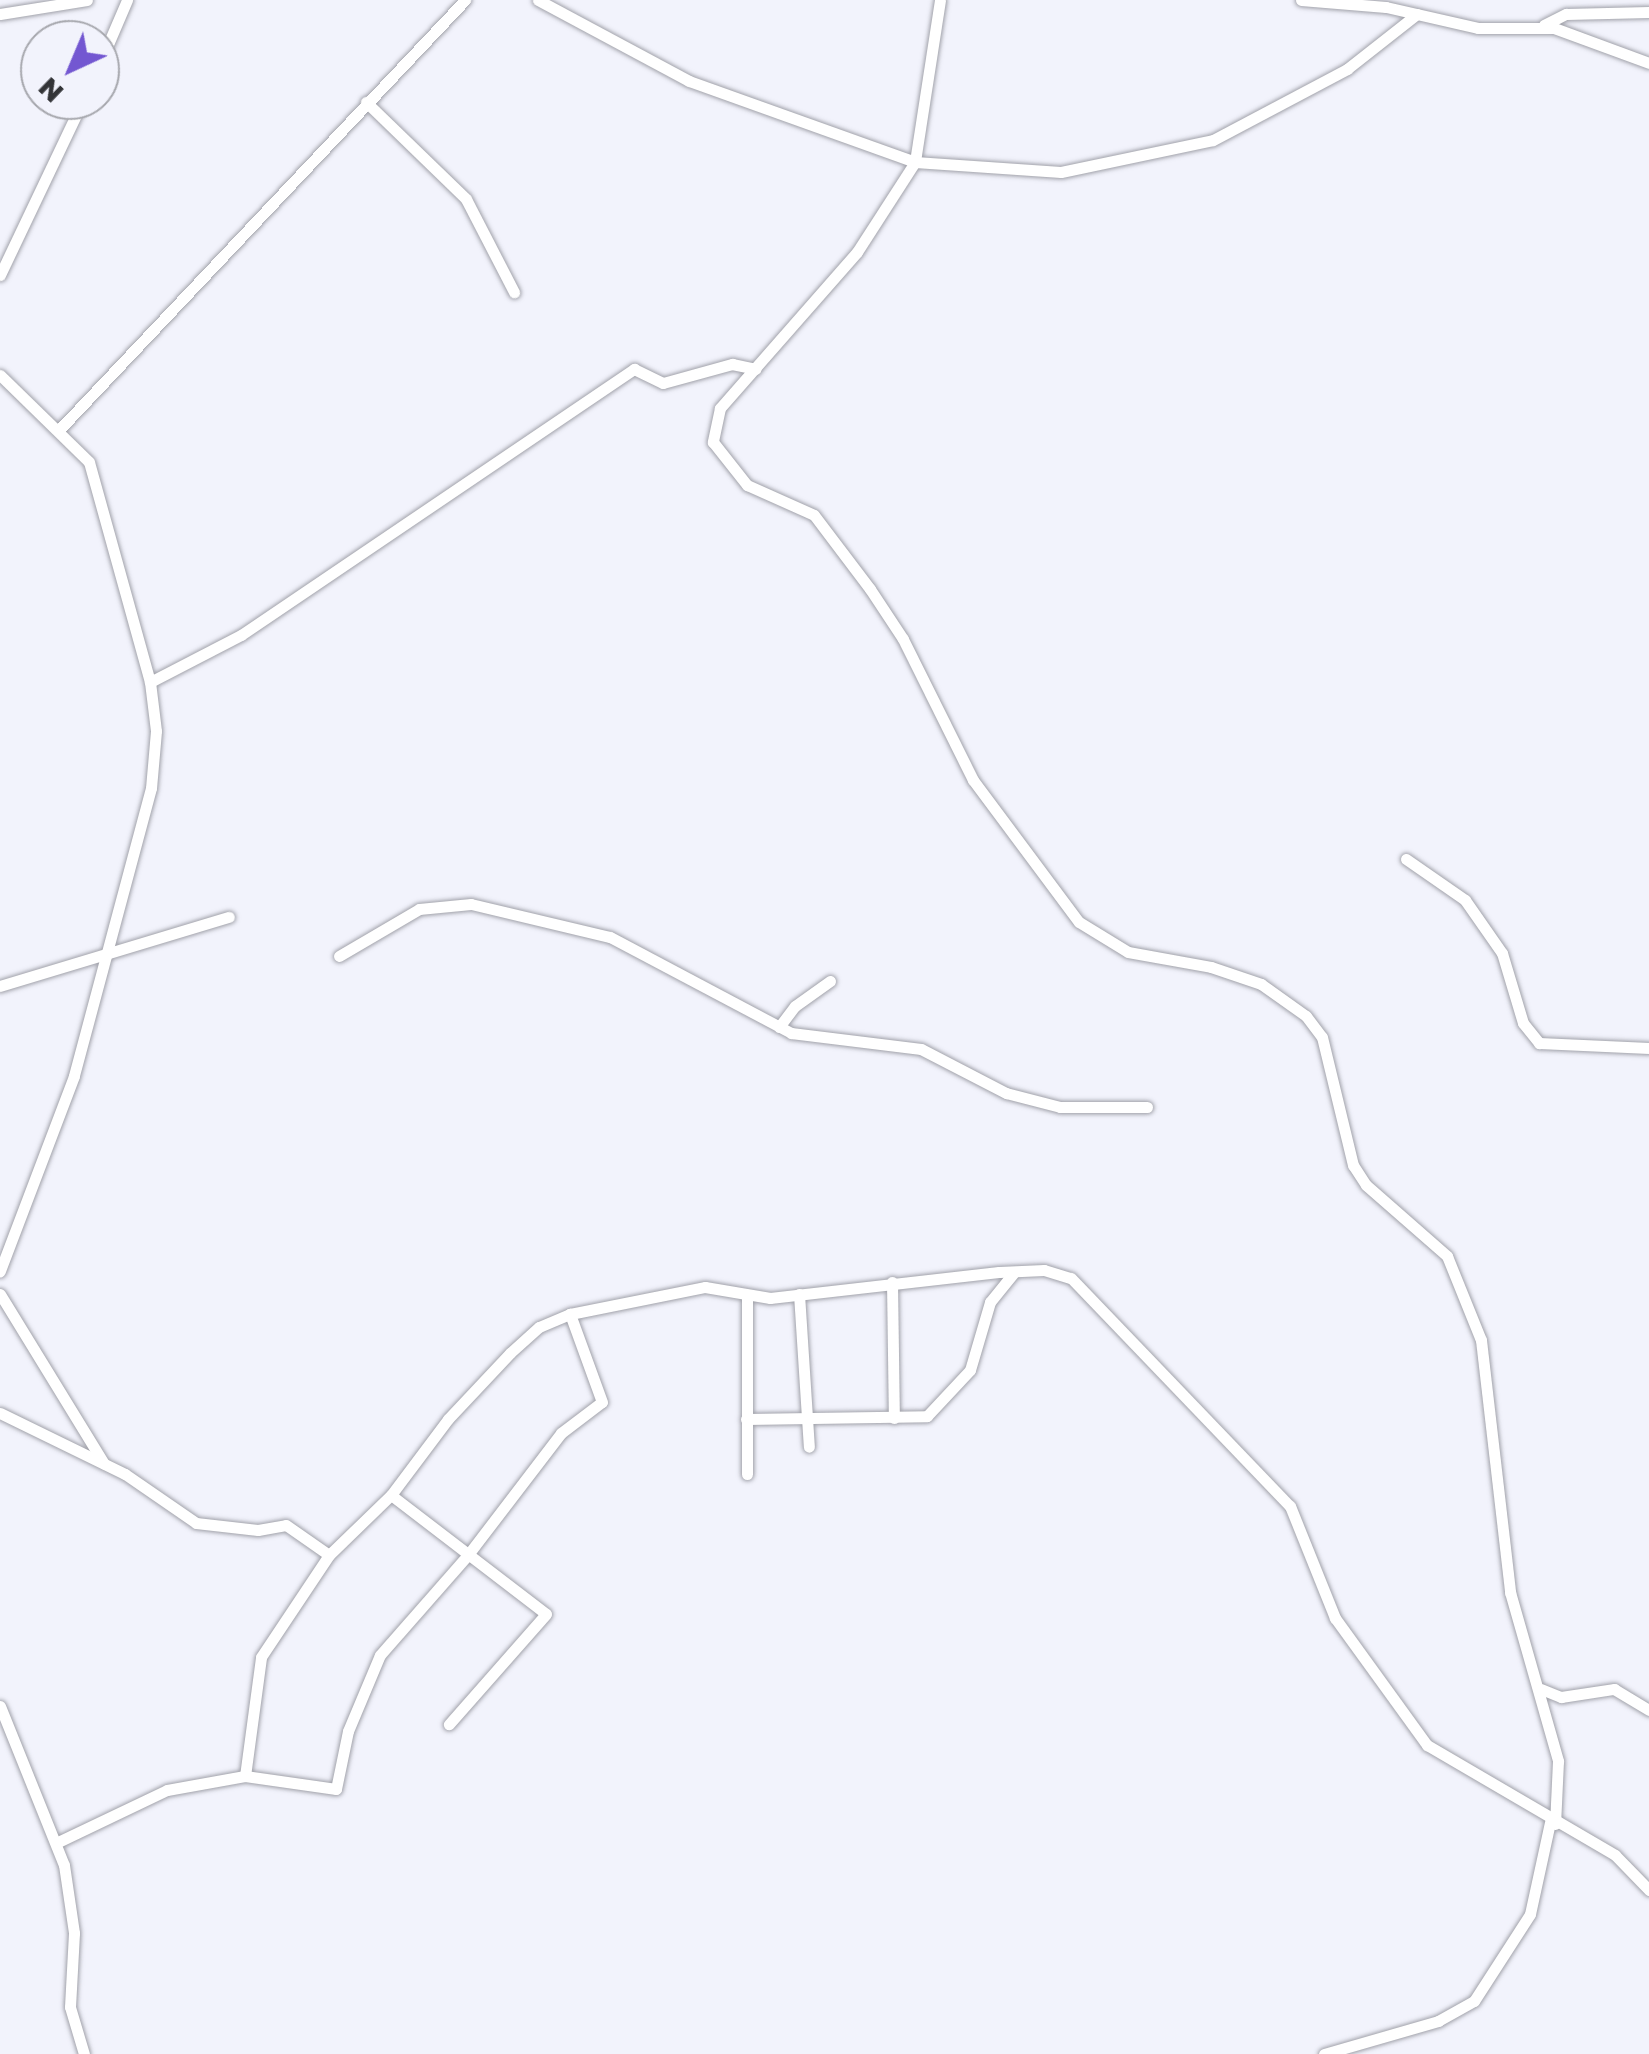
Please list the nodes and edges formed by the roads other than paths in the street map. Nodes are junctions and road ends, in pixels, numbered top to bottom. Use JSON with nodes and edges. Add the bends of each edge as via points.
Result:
{"nodes":[{"id":1,"x":86,"y":0,"type":"edge"},
{"id":2,"x":465,"y":0,"type":"edge"},
{"id":3,"x":538,"y":0,"type":"edge"},
{"id":4,"x":940,"y":0,"type":"edge"},
{"id":5,"x":1301,"y":0,"type":"edge"},
{"id":6,"x":1649,"y":12,"type":"edge"},
{"id":7,"x":0,"y":14,"type":"edge"},
{"id":8,"x":1416,"y":14,"type":"junction"},
{"id":9,"x":1540,"y":26,"type":"junction"},
{"id":10,"x":1649,"y":63,"type":"edge"},
{"id":11,"x":366,"y":102,"type":"junction"},
{"id":12,"x":73,"y":120,"type":"edge"},
{"id":13,"x":915,"y":162,"type":"junction"},
{"id":14,"x":0,"y":274,"type":"edge"},
{"id":15,"x":514,"y":292,"type":"dead end"},
{"id":16,"x":755,"y":370,"type":"junction"},
{"id":17,"x":0,"y":375,"type":"edge"},
{"id":18,"x":58,"y":431,"type":"junction"},
{"id":19,"x":150,"y":682,"type":"junction"},
{"id":20,"x":1406,"y":860,"type":"dead end"},
{"id":21,"x":229,"y":916,"type":"dead end"},
{"id":22,"x":103,"y":956,"type":"junction"},
{"id":23,"x":338,"y":956,"type":"dead end"},
{"id":24,"x":830,"y":981,"type":"dead end"},
{"id":25,"x":0,"y":986,"type":"edge"},
{"id":26,"x":779,"y":1027,"type":"junction"},
{"id":27,"x":1649,"y":1048,"type":"edge"},
{"id":28,"x":1147,"y":1107,"type":"dead end"},
{"id":29,"x":0,"y":1271,"type":"edge"},
{"id":30,"x":1014,"y":1272,"type":"junction"},
{"id":31,"x":892,"y":1282,"type":"junction"},
{"id":32,"x":0,"y":1294,"type":"edge"},
{"id":33,"x":799,"y":1294,"type":"junction"},
{"id":34,"x":747,"y":1295,"type":"junction"},
{"id":35,"x":570,"y":1314,"type":"junction"},
{"id":36,"x":0,"y":1413,"type":"edge"},
{"id":37,"x":894,"y":1418,"type":"junction"},
{"id":38,"x":746,"y":1419,"type":"junction"},
{"id":39,"x":810,"y":1420,"type":"junction"},
{"id":40,"x":809,"y":1447,"type":"dead end"},
{"id":41,"x":104,"y":1464,"type":"junction"},
{"id":42,"x":747,"y":1474,"type":"dead end"},
{"id":43,"x":392,"y":1495,"type":"junction"},
{"id":44,"x":329,"y":1555,"type":"junction"},
{"id":45,"x":467,"y":1556,"type":"junction"},
{"id":46,"x":1541,"y":1689,"type":"junction"},
{"id":47,"x":0,"y":1706,"type":"edge"},
{"id":48,"x":1649,"y":1710,"type":"edge"},
{"id":49,"x":450,"y":1724,"type":"dead end"},
{"id":50,"x":245,"y":1776,"type":"junction"},
{"id":51,"x":1553,"y":1823,"type":"junction"},
{"id":52,"x":58,"y":1842,"type":"junction"},
{"id":53,"x":1649,"y":1890,"type":"edge"},
{"id":54,"x":84,"y":2054,"type":"edge"},
{"id":55,"x":1324,"y":2054,"type":"edge"}],
"edges":[{"from":1,"to":7,"type":"street"},
{"from":2,"to":11,"type":"street"},
{"from":3,"to":13,"type":"street","via":[[689,81]]},
{"from":4,"to":13,"type":"street"},
{"from":5,"to":8,"type":"street"},
{"from":6,"to":9,"type":"street","via":[[1566,14]]},
{"from":8,"to":9,"type":"street","via":[[1478,28]]},
{"from":8,"to":13,"type":"street","via":[[1347,69],[1195,147],[1061,172]]},
{"from":9,"to":10,"type":"street"},
{"from":11,"to":15,"type":"street","via":[[466,199]]},
{"from":11,"to":18,"type":"street"},
{"from":12,"to":14,"type":"street"},
{"from":13,"to":16,"type":"street","via":[[856,252]]},
{"from":16,"to":19,"type":"street","via":[[732,364],[663,382],[634,368],[241,635]]},
{"from":16,"to":46,"type":"street","via":[[713,425],[721,458],[747,485],[802,506],[824,529],[904,639],[973,780],[1079,922],[1128,952],[1261,984],[1306,1016],[1322,1037],[1353,1165],[1366,1185],[1447,1256],[1480,1340],[1510,1592]]},
{"from":17,"to":18,"type":"street"},
{"from":18,"to":19,"type":"street","via":[[89,462]]},
{"from":19,"to":22,"type":"street","via":[[153,775]]},
{"from":20,"to":27,"type":"street","via":[[1465,900],[1502,953],[1523,1023],[1539,1043]]},
{"from":21,"to":22,"type":"street"},
{"from":22,"to":25,"type":"street"},
{"from":22,"to":29,"type":"street","via":[[60,1120]]},
{"from":23,"to":26,"type":"street","via":[[418,909],[471,904],[610,937]]},
{"from":24,"to":26,"type":"street"},
{"from":26,"to":28,"type":"street","via":[[819,1040],[921,1049],[1006,1093],[1049,1105]]},
{"from":30,"to":31,"type":"street"},
{"from":30,"to":37,"type":"street","via":[[990,1302],[970,1370],[928,1416]]},
{"from":30,"to":51,"type":"street","via":[[1071,1278],[1105,1306],[1290,1506],[1334,1618],[1427,1744]]},
{"from":31,"to":33,"type":"street"},
{"from":31,"to":37,"type":"street"},
{"from":32,"to":41,"type":"street"},
{"from":33,"to":34,"type":"street"},
{"from":33,"to":39,"type":"street"},
{"from":34,"to":35,"type":"street","via":[[705,1287]]},
{"from":34,"to":38,"type":"street"},
{"from":35,"to":43,"type":"street","via":[[539,1328],[510,1353],[448,1419]]},
{"from":35,"to":45,"type":"street","via":[[602,1402],[560,1432]]},
{"from":36,"to":41,"type":"street"},
{"from":37,"to":39,"type":"street"},
{"from":38,"to":39,"type":"street"},
{"from":38,"to":42,"type":"street"},
{"from":39,"to":40,"type":"street"},
{"from":41,"to":44,"type":"street","via":[[196,1522],[258,1530],[286,1525]]},
{"from":43,"to":44,"type":"street"},
{"from":43,"to":45,"type":"street"},
{"from":44,"to":50,"type":"street","via":[[261,1657]]},
{"from":45,"to":49,"type":"street","via":[[546,1614]]},
{"from":45,"to":50,"type":"street","via":[[380,1655],[348,1731],[336,1789]]},
{"from":46,"to":48,"type":"street","via":[[1560,1697],[1614,1690]]},
{"from":46,"to":51,"type":"street","via":[[1558,1761]]},
{"from":47,"to":52,"type":"street"},
{"from":50,"to":52,"type":"street","via":[[167,1790]]},
{"from":51,"to":53,"type":"street","via":[[1615,1856]]},
{"from":51,"to":55,"type":"street","via":[[1530,1914],[1474,2001],[1438,2021]]},
{"from":52,"to":54,"type":"street","via":[[73,1921],[70,2007]]}]}
